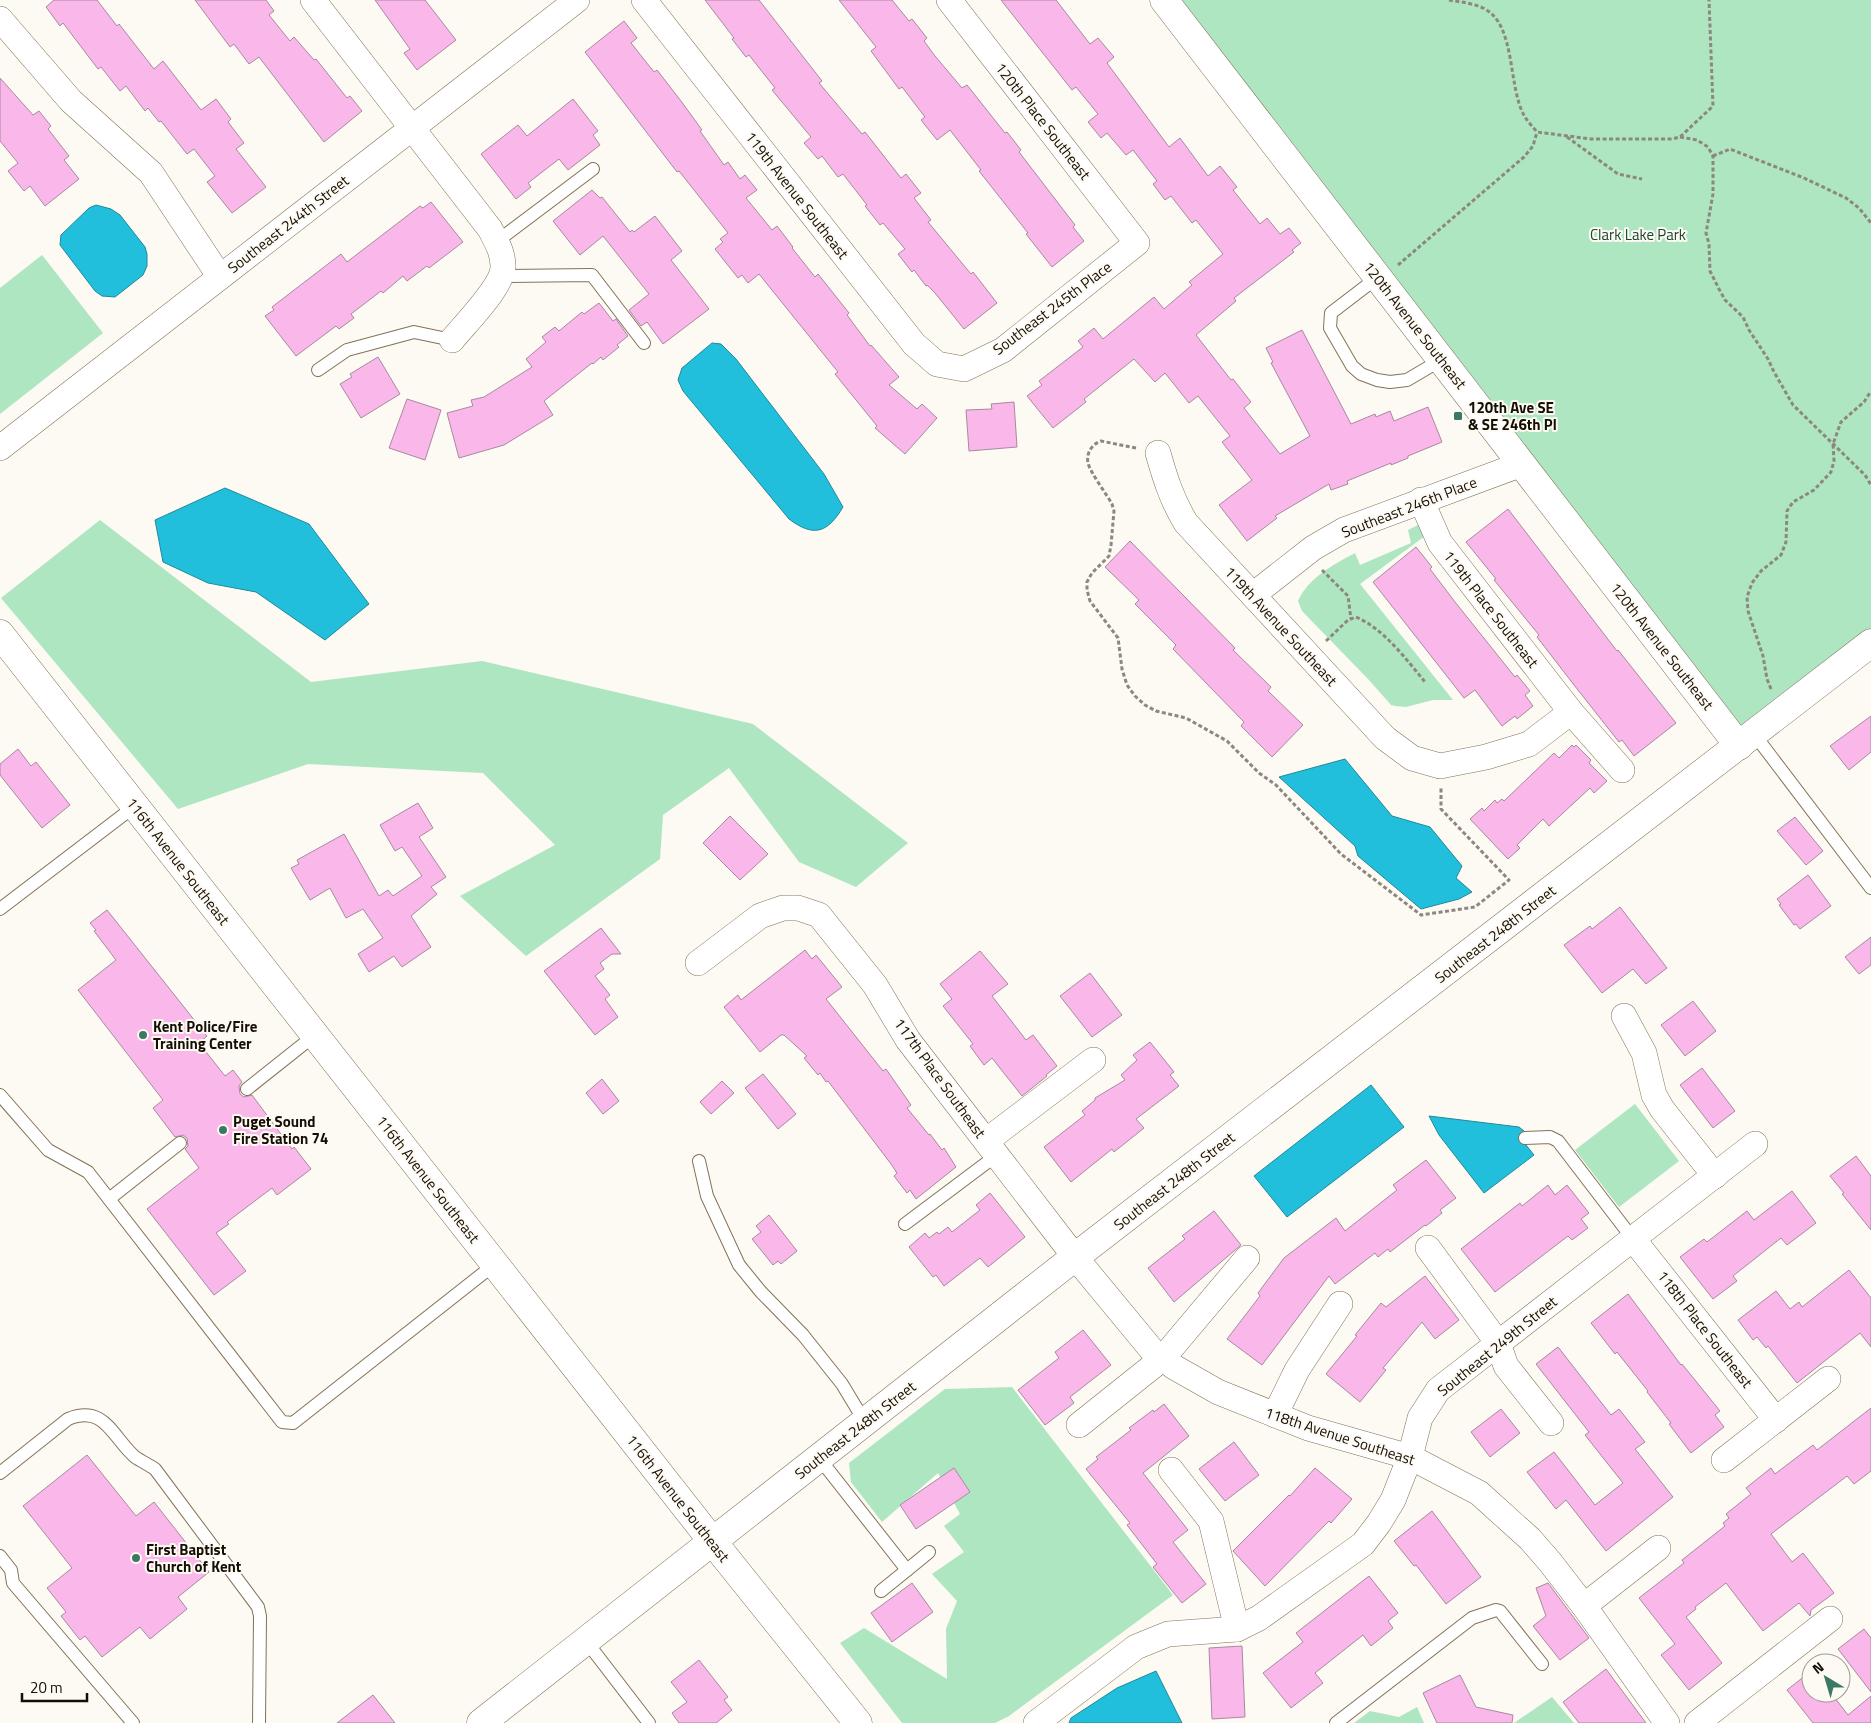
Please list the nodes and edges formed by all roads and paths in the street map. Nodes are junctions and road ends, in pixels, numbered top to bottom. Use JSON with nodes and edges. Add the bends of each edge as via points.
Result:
{"nodes":[{"id":1,"x":313,"y":0,"type":"edge"},
{"id":2,"x":576,"y":0,"type":"edge"},
{"id":3,"x":644,"y":0,"type":"edge"},
{"id":4,"x":949,"y":0,"type":"edge"},
{"id":5,"x":1164,"y":0,"type":"edge"},
{"id":6,"x":1449,"y":0,"type":"edge"},
{"id":7,"x":1709,"y":0,"type":"edge"},
{"id":8,"x":0,"y":19,"type":"edge"},
{"id":9,"x":412,"y":128,"type":"junction"},
{"id":10,"x":1537,"y":132,"type":"junction"},
{"id":11,"x":1564,"y":136,"type":"junction"},
{"id":12,"x":1680,"y":137,"type":"junction"},
{"id":13,"x":1713,"y":156,"type":"junction"},
{"id":14,"x":593,"y":169,"type":"dead end"},
{"id":15,"x":1642,"y":179,"type":"dead end"},
{"id":16,"x":1871,"y":223,"type":"edge"},
{"id":17,"x":496,"y":242,"type":"junction"},
{"id":18,"x":1137,"y":243,"type":"joint"},
{"id":19,"x":1387,"y":272,"type":"junction"},
{"id":20,"x":500,"y":276,"type":"junction"},
{"id":21,"x":220,"y":277,"type":"junction"},
{"id":22,"x":452,"y":340,"type":"joint"},
{"id":23,"x":644,"y":344,"type":"dead end"},
{"id":24,"x":1442,"y":360,"type":"junction"},
{"id":25,"x":964,"y":369,"type":"joint"},
{"id":26,"x":318,"y":370,"type":"dead end"},
{"id":27,"x":1871,"y":391,"type":"edge"},
{"id":28,"x":1833,"y":444,"type":"junction"},
{"id":29,"x":0,"y":448,"type":"edge"},
{"id":30,"x":1158,"y":452,"type":"joint"},
{"id":31,"x":1522,"y":464,"type":"junction"},
{"id":32,"x":1871,"y":485,"type":"edge"},
{"id":33,"x":1421,"y":500,"type":"junction"},
{"id":34,"x":1307,"y":553,"type":"junction"},
{"id":35,"x":1253,"y":595,"type":"junction"},
{"id":36,"x":1351,"y":619,"type":"junction"},
{"id":37,"x":0,"y":634,"type":"edge"},
{"id":38,"x":1871,"y":643,"type":"edge"},
{"id":39,"x":1310,"y":657,"type":"junction"},
{"id":40,"x":1425,"y":682,"type":"dead end"},
{"id":41,"x":1571,"y":712,"type":"junction"},
{"id":42,"x":1781,"y":713,"type":"junction"},
{"id":43,"x":1746,"y":740,"type":"junction"},
{"id":44,"x":1440,"y":766,"type":"junction"},
{"id":45,"x":1622,"y":770,"type":"dead end"},
{"id":46,"x":135,"y":806,"type":"junction"},
{"id":47,"x":1871,"y":888,"type":"edge"},
{"id":48,"x":0,"y":909,"type":"edge"},
{"id":49,"x":698,"y":963,"type":"dead end"},
{"id":50,"x":1624,"y":1016,"type":"dead end"},
{"id":51,"x":315,"y":1036,"type":"junction"},
{"id":52,"x":1093,"y":1060,"type":"dead end"},
{"id":53,"x":248,"y":1089,"type":"dead end"},
{"id":54,"x":0,"y":1095,"type":"edge"},
{"id":55,"x":1525,"y":1138,"type":"dead end"},
{"id":56,"x":180,"y":1143,"type":"dead end"},
{"id":57,"x":1755,"y":1144,"type":"dead end"},
{"id":58,"x":991,"y":1148,"type":"junction"},
{"id":59,"x":699,"y":1161,"type":"dead end"},
{"id":60,"x":1715,"y":1176,"type":"junction"},
{"id":61,"x":109,"y":1199,"type":"junction"},
{"id":62,"x":905,"y":1224,"type":"dead end"},
{"id":63,"x":1633,"y":1239,"type":"junction"},
{"id":64,"x":1428,"y":1248,"type":"dead end"},
{"id":65,"x":1075,"y":1257,"type":"junction"},
{"id":66,"x":1247,"y":1258,"type":"dead end"},
{"id":67,"x":495,"y":1264,"type":"junction"},
{"id":68,"x":1340,"y":1304,"type":"dead end"},
{"id":69,"x":1498,"y":1343,"type":"junction"},
{"id":70,"x":1163,"y":1358,"type":"junction"},
{"id":71,"x":1828,"y":1379,"type":"dead end"},
{"id":72,"x":1275,"y":1415,"type":"junction"},
{"id":73,"x":1776,"y":1420,"type":"junction"},
{"id":74,"x":865,"y":1422,"type":"junction"},
{"id":75,"x":1551,"y":1423,"type":"dead end"},
{"id":76,"x":1079,"y":1425,"type":"dead end"},
{"id":77,"x":1410,"y":1457,"type":"junction"},
{"id":78,"x":819,"y":1458,"type":"junction"},
{"id":79,"x":1724,"y":1460,"type":"dead end"},
{"id":80,"x":1171,"y":1470,"type":"dead end"},
{"id":81,"x":0,"y":1473,"type":"edge"},
{"id":82,"x":713,"y":1542,"type":"junction"},
{"id":83,"x":1658,"y":1548,"type":"dead end"},
{"id":84,"x":929,"y":1552,"type":"dead end"},
{"id":85,"x":0,"y":1556,"type":"edge"},
{"id":86,"x":907,"y":1570,"type":"junction"},
{"id":87,"x":881,"y":1590,"type":"dead end"},
{"id":88,"x":1584,"y":1606,"type":"junction"},
{"id":89,"x":1830,"y":1620,"type":"dead end"},
{"id":90,"x":1237,"y":1629,"type":"junction"},
{"id":91,"x":586,"y":1641,"type":"junction"},
{"id":92,"x":1542,"y":1664,"type":"dead end"},
{"id":93,"x":134,"y":1723,"type":"edge"},
{"id":94,"x":259,"y":1723,"type":"edge"},
{"id":95,"x":481,"y":1723,"type":"edge"},
{"id":96,"x":649,"y":1723,"type":"edge"},
{"id":97,"x":858,"y":1723,"type":"edge"},
{"id":98,"x":1036,"y":1723,"type":"edge"},
{"id":99,"x":1336,"y":1723,"type":"edge"},
{"id":100,"x":1667,"y":1723,"type":"edge"},
{"id":101,"x":1697,"y":1723,"type":"edge"}],
"edges":[{"from":1,"to":9,"type":"street"},
{"from":2,"to":9,"type":"street","name":"Southeast 244th Street"},
{"from":3,"to":25,"type":"street","name":"119th Avenue Southeast","via":[[914,344],[937,364]]},
{"from":4,"to":18,"type":"street","name":"120th Place Southeast"},
{"from":5,"to":19,"type":"street","name":"120th Avenue Southeast"},
{"from":6,"to":10,"type":"path","via":[[1484,8],[1502,27],[1518,100],[1524,117]]},
{"from":7,"to":12,"type":"path","via":[[1713,106]]},
{"from":8,"to":21,"type":"street","via":[[71,101],[151,173]]},
{"from":9,"to":17,"type":"street","via":[[490,229]]},
{"from":9,"to":21,"type":"street","name":"Southeast 244th Street"},
{"from":10,"to":11,"type":"path"},
{"from":10,"to":19,"type":"path","via":[[1533,146],[1524,157]]},
{"from":11,"to":12,"type":"path","via":[[1591,139]]},
{"from":11,"to":15,"type":"path","via":[[1618,174]]},
{"from":12,"to":13,"type":"path","via":[[1697,140],[1708,147]]},
{"from":13,"to":16,"type":"path","via":[[1730,149],[1795,175],[1846,198]]},
{"from":13,"to":28,"type":"path","via":[[1713,194],[1706,233],[1710,272],[1725,300],[1743,317],[1793,405]]},
{"from":14,"to":17,"type":"lane"},
{"from":17,"to":20,"type":"street","via":[[504,268]]},
{"from":18,"to":25,"type":"street","name":"Southeast 245th Place","via":[[1003,350]]},
{"from":19,"to":24,"type":"street","name":"120th Avenue Southeast"},
{"from":19,"to":24,"type":"lane","via":[[1331,313],[1330,328],[1352,366],[1361,374],[1390,382],[1407,380]]},
{"from":20,"to":22,"type":"street","via":[[494,291]]},
{"from":20,"to":23,"type":"lane","via":[[592,275]]},
{"from":21,"to":29,"type":"street","name":"Southeast 244th Street"},
{"from":22,"to":26,"type":"lane","via":[[414,332],[347,350]]},
{"from":24,"to":31,"type":"street","name":"120th Avenue Southeast"},
{"from":27,"to":28,"type":"path","via":[[1864,402],[1840,422]]},
{"from":28,"to":32,"type":"path"},
{"from":28,"to":42,"type":"path","via":[[1831,472],[1814,490],[1793,502],[1787,511],[1786,542],[1781,555],[1761,571],[1748,596],[1748,611],[1767,679]]},
{"from":30,"to":35,"type":"street","name":"119th Avenue Southeast","via":[[1174,503],[1186,523]]},
{"from":30,"to":44,"type":"path","via":[[1101,441],[1088,454],[1088,463],[1114,512],[1109,556],[1092,573],[1087,590],[1090,601],[1118,638],[1122,669],[1135,696],[1156,711],[1186,718],[1227,741],[1276,785],[1341,854],[1421,915],[1475,907],[1509,880],[1442,809]]},
{"from":31,"to":33,"type":"street","name":"Southeast 246th Place"},
{"from":31,"to":43,"type":"street","name":"120th Avenue Southeast"},
{"from":33,"to":34,"type":"street","name":"Southeast 246th Place","via":[[1344,530]]},
{"from":33,"to":41,"type":"street","name":"119th Place Southeast","via":[[1440,543]]},
{"from":34,"to":35,"type":"street","name":"Southeast 246th Place"},
{"from":34,"to":36,"type":"path","via":[[1348,596]]},
{"from":35,"to":39,"type":"street","name":"119th Avenue Southeast"},
{"from":36,"to":39,"type":"path"},
{"from":36,"to":40,"type":"path","via":[[1363,620],[1398,648]]},
{"from":37,"to":46,"type":"street","name":"116th Avenue Southeast"},
{"from":38,"to":42,"type":"street","name":"Southeast 248th Street"},
{"from":39,"to":44,"type":"street","name":"119th Avenue Southeast","via":[[1385,738],[1412,758]]},
{"from":41,"to":44,"type":"street","via":[[1528,744]]},
{"from":41,"to":45,"type":"street","name":"119th Place Southeast"},
{"from":42,"to":43,"type":"street","name":"Southeast 248th Street"},
{"from":43,"to":47,"type":"lane"},
{"from":43,"to":65,"type":"street","name":"Southeast 248th Street"},
{"from":46,"to":48,"type":"lane"},
{"from":46,"to":51,"type":"street","name":"116th Avenue Southeast"},
{"from":49,"to":58,"type":"street","name":"117th Place Southeast","via":[[760,916],[783,908],[798,908],[819,915],[875,985],[908,1040]]},
{"from":50,"to":60,"type":"street","via":[[1644,1053],[1654,1095]]},
{"from":51,"to":53,"type":"lane"},
{"from":51,"to":67,"type":"street","name":"116th Avenue Southeast"},
{"from":52,"to":58,"type":"street"},
{"from":54,"to":61,"type":"lane","via":[[48,1150],[88,1172]]},
{"from":55,"to":63,"type":"lane","via":[[1558,1141]]},
{"from":56,"to":61,"type":"lane"},
{"from":57,"to":60,"type":"street","name":"Southeast 249th Street"},
{"from":58,"to":62,"type":"lane"},
{"from":58,"to":65,"type":"street","name":"117th Place Southeast"},
{"from":59,"to":74,"type":"lane","via":[[707,1196],[739,1265],[803,1335],[842,1384]]},
{"from":60,"to":63,"type":"street","name":"Southeast 249th Street"},
{"from":61,"to":67,"type":"lane","via":[[276,1416],[287,1424],[293,1423]]},
{"from":63,"to":69,"type":"street","name":"Southeast 249th Street"},
{"from":63,"to":73,"type":"street","name":"118th Place Southeast"},
{"from":64,"to":69,"type":"street"},
{"from":65,"to":70,"type":"street","name":"118th Avenue Southeast","via":[[1151,1349]]},
{"from":65,"to":74,"type":"street","name":"Southeast 248th Street"},
{"from":66,"to":70,"type":"street"},
{"from":67,"to":82,"type":"street","name":"116th Avenue Southeast"},
{"from":68,"to":72,"type":"street","via":[[1297,1370]]},
{"from":69,"to":75,"type":"street","via":[[1506,1366]]},
{"from":69,"to":77,"type":"street","name":"Southeast 249th Street","via":[[1438,1390],[1420,1418]]},
{"from":70,"to":72,"type":"street","name":"118th Avenue Southeast","via":[[1218,1392]]},
{"from":70,"to":76,"type":"street"},
{"from":71,"to":73,"type":"street"},
{"from":72,"to":77,"type":"street","name":"118th Avenue Southeast","via":[[1308,1428]]},
{"from":73,"to":79,"type":"street"},
{"from":74,"to":78,"type":"street","name":"Southeast 248th Street"},
{"from":77,"to":88,"type":"street","name":"118th Avenue Southeast","via":[[1480,1493],[1530,1539]]},
{"from":77,"to":90,"type":"street","name":"Southeast 249th Street","via":[[1393,1500],[1363,1544],[1259,1618]]},
{"from":78,"to":82,"type":"street","name":"Southeast 248th Street"},
{"from":78,"to":86,"type":"lane"},
{"from":80,"to":90,"type":"street","via":[[1211,1521]]},
{"from":81,"to":94,"type":"lane","via":[[68,1419],[79,1415],[104,1421],[135,1456],[155,1469],[258,1607]]},
{"from":82,"to":91,"type":"street","name":"Southeast 248th Street"},
{"from":82,"to":97,"type":"street","name":"116th Avenue Southeast"},
{"from":83,"to":88,"type":"street"},
{"from":84,"to":86,"type":"lane"},
{"from":85,"to":93,"type":"lane","via":[[11,1570],[13,1584]]},
{"from":86,"to":87,"type":"lane"},
{"from":88,"to":100,"type":"street","name":"118th Avenue Southeast"},
{"from":89,"to":101,"type":"street"},
{"from":90,"to":98,"type":"street","name":"Southeast 249th Street","via":[[1168,1634],[1136,1646]]},
{"from":91,"to":95,"type":"street","name":"Southeast 248th Street"},
{"from":91,"to":96,"type":"lane"},
{"from":92,"to":99,"type":"lane","via":[[1496,1610],[1472,1618]]}]}
